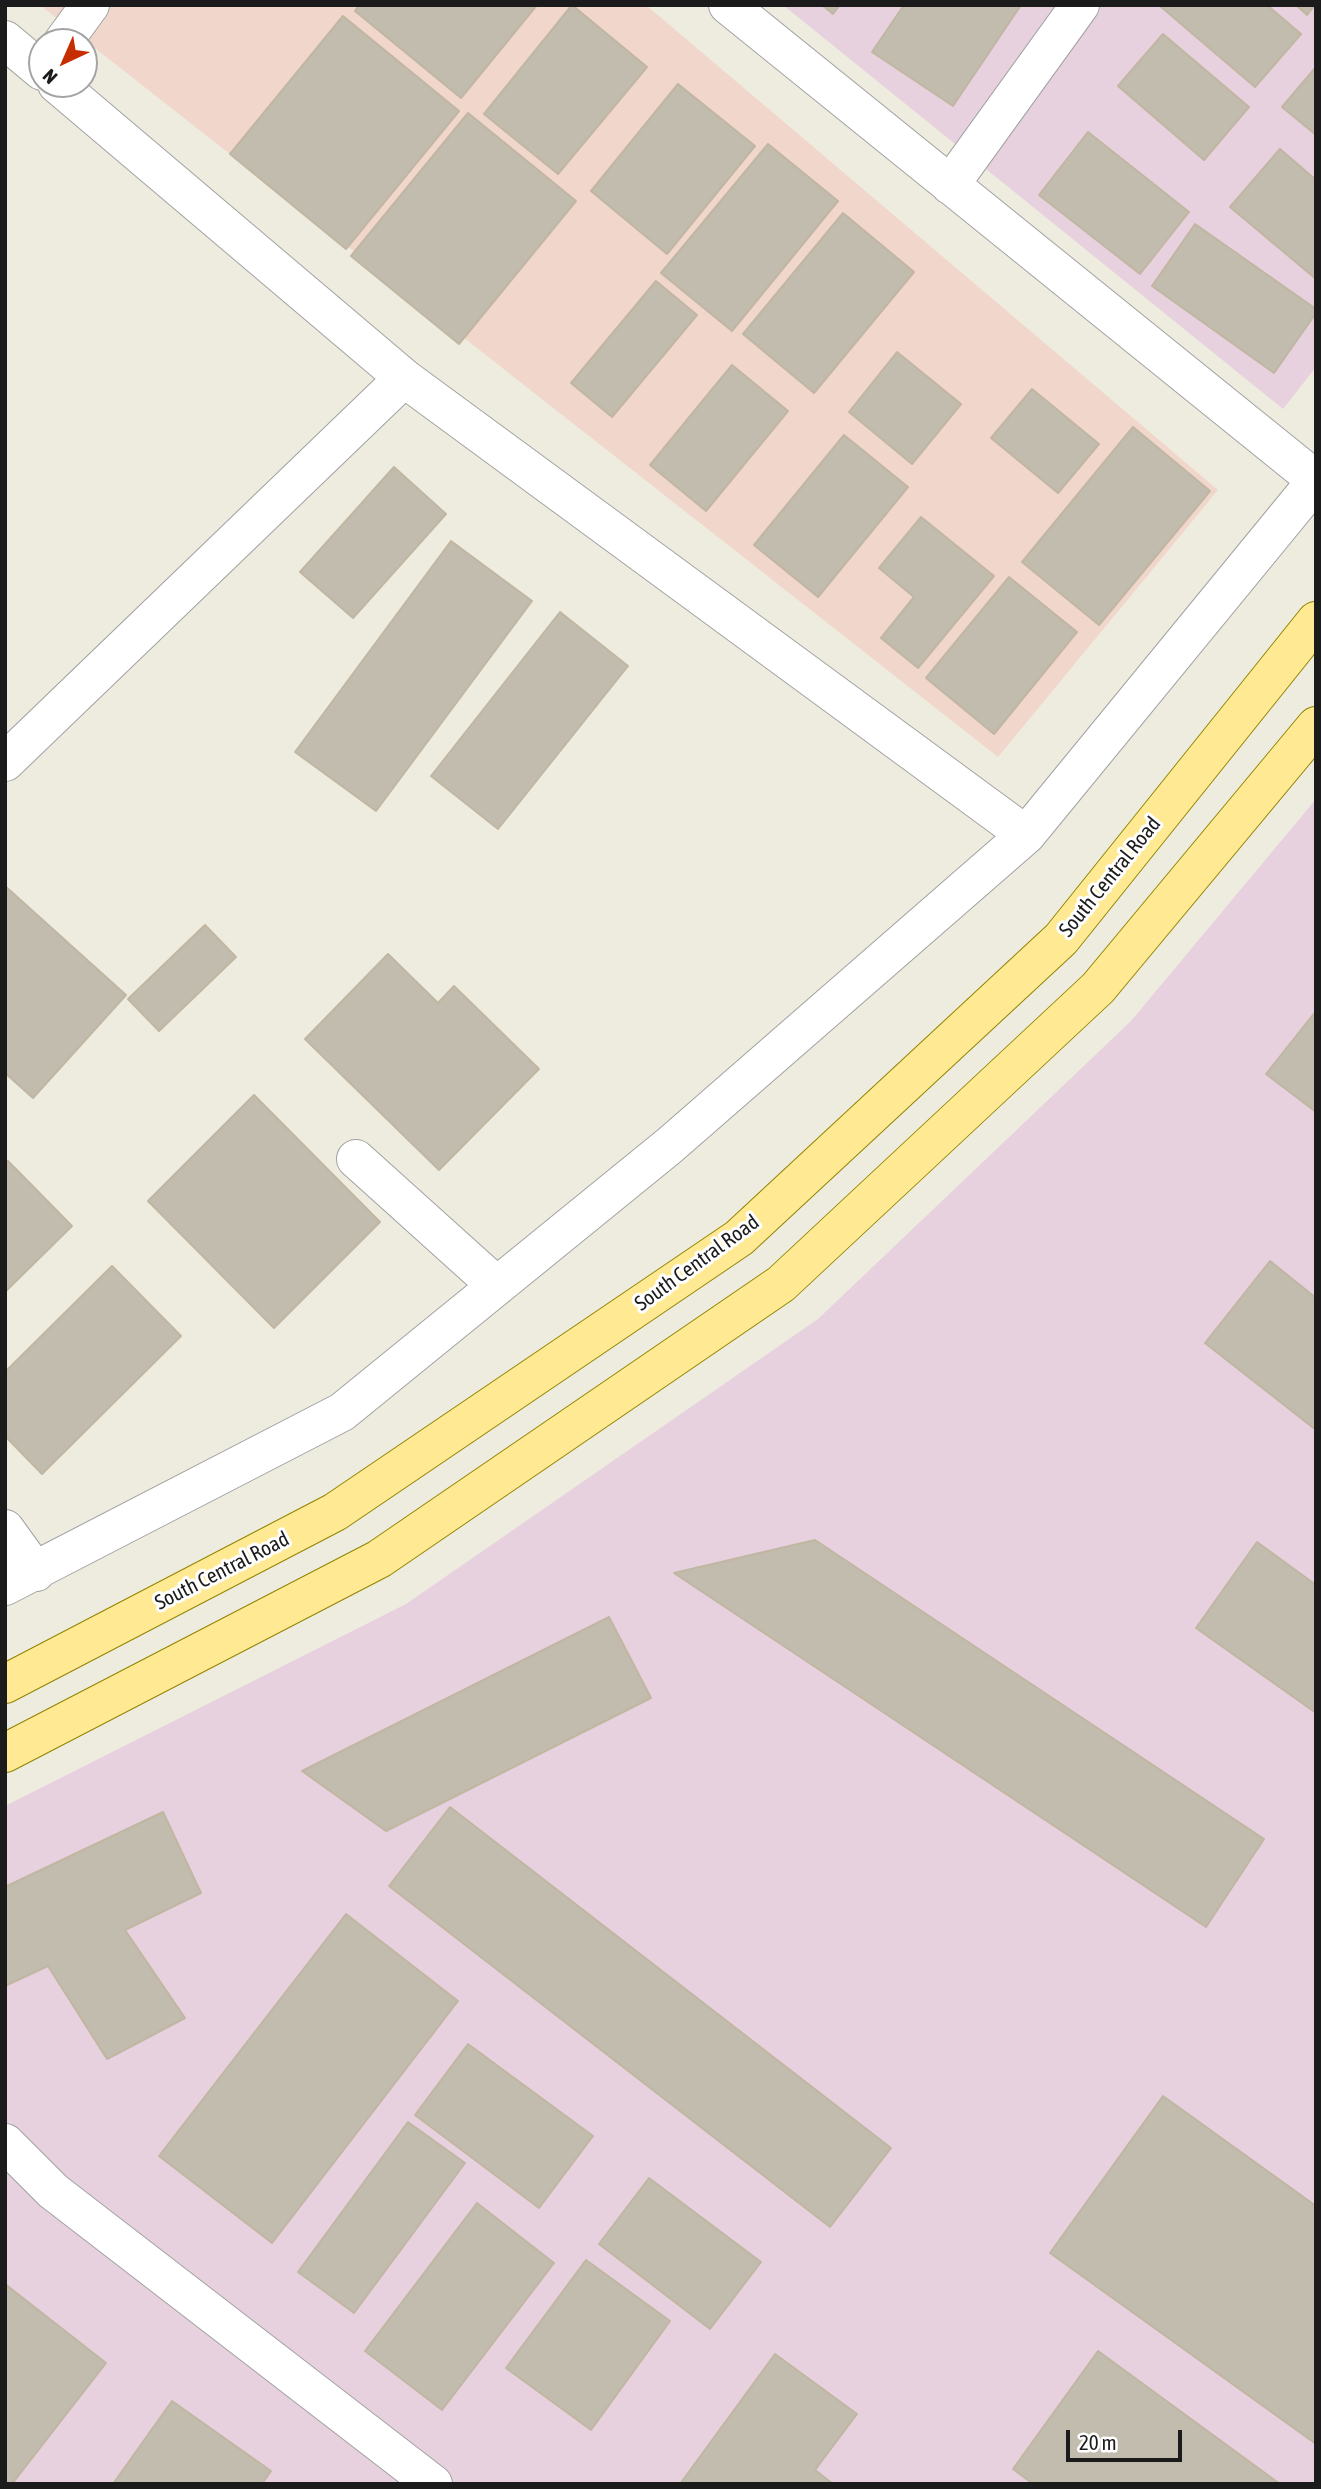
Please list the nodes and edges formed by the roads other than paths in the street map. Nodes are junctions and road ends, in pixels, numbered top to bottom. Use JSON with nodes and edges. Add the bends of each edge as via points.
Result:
{"nodes":[{"id":1,"x":90,"y":5,"type":"edge"},
{"id":2,"x":728,"y":5,"type":"edge"},
{"id":3,"x":1080,"y":5,"type":"edge"},
{"id":4,"x":73,"y":28,"type":"edge"},
{"id":5,"x":5,"y":40,"type":"edge"},
{"id":6,"x":28,"y":59,"type":"edge"},
{"id":7,"x":74,"y":98,"type":"edge"},
{"id":8,"x":950,"y":185,"type":"junction"},
{"id":9,"x":404,"y":378,"type":"junction"},
{"id":10,"x":1316,"y":481,"type":"edge"},
{"id":11,"x":1316,"y":621,"type":"edge"},
{"id":12,"x":1316,"y":726,"type":"edge"},
{"id":13,"x":5,"y":762,"type":"edge"},
{"id":14,"x":1026,"y":835,"type":"junction"},
{"id":15,"x":356,"y":1158,"type":"dead end"},
{"id":16,"x":497,"y":1286,"type":"junction"},
{"id":17,"x":5,"y":1529,"type":"edge"},
{"id":18,"x":21,"y":1579,"type":"edge"},
{"id":19,"x":5,"y":1684,"type":"edge"},
{"id":20,"x":5,"y":1754,"type":"edge"},
{"id":21,"x":5,"y":2143,"type":"edge"},
{"id":22,"x":433,"y":2484,"type":"edge"}],
"edges":[{"from":1,"to":4,"type":"street"},
{"from":2,"to":8,"type":"street"},
{"from":3,"to":8,"type":"street"},
{"from":5,"to":6,"type":"street"},
{"from":7,"to":9,"type":"street"},
{"from":8,"to":10,"type":"street"},
{"from":9,"to":13,"type":"street"},
{"from":9,"to":14,"type":"street"},
{"from":10,"to":14,"type":"street"},
{"from":11,"to":19,"type":"main road","name":"South Central Road","via":[[1061,939],[739,1238],[335,1512]]},
{"from":12,"to":20,"type":"main road","via":[[1098,988],[781,1284],[379,1559]]},
{"from":14,"to":16,"type":"street","via":[[669,1146]]},
{"from":15,"to":16,"type":"street"},
{"from":16,"to":18,"type":"street","via":[[342,1412]]},
{"from":17,"to":18,"type":"street"},
{"from":21,"to":22,"type":"street","via":[[52,2191]]}]}
